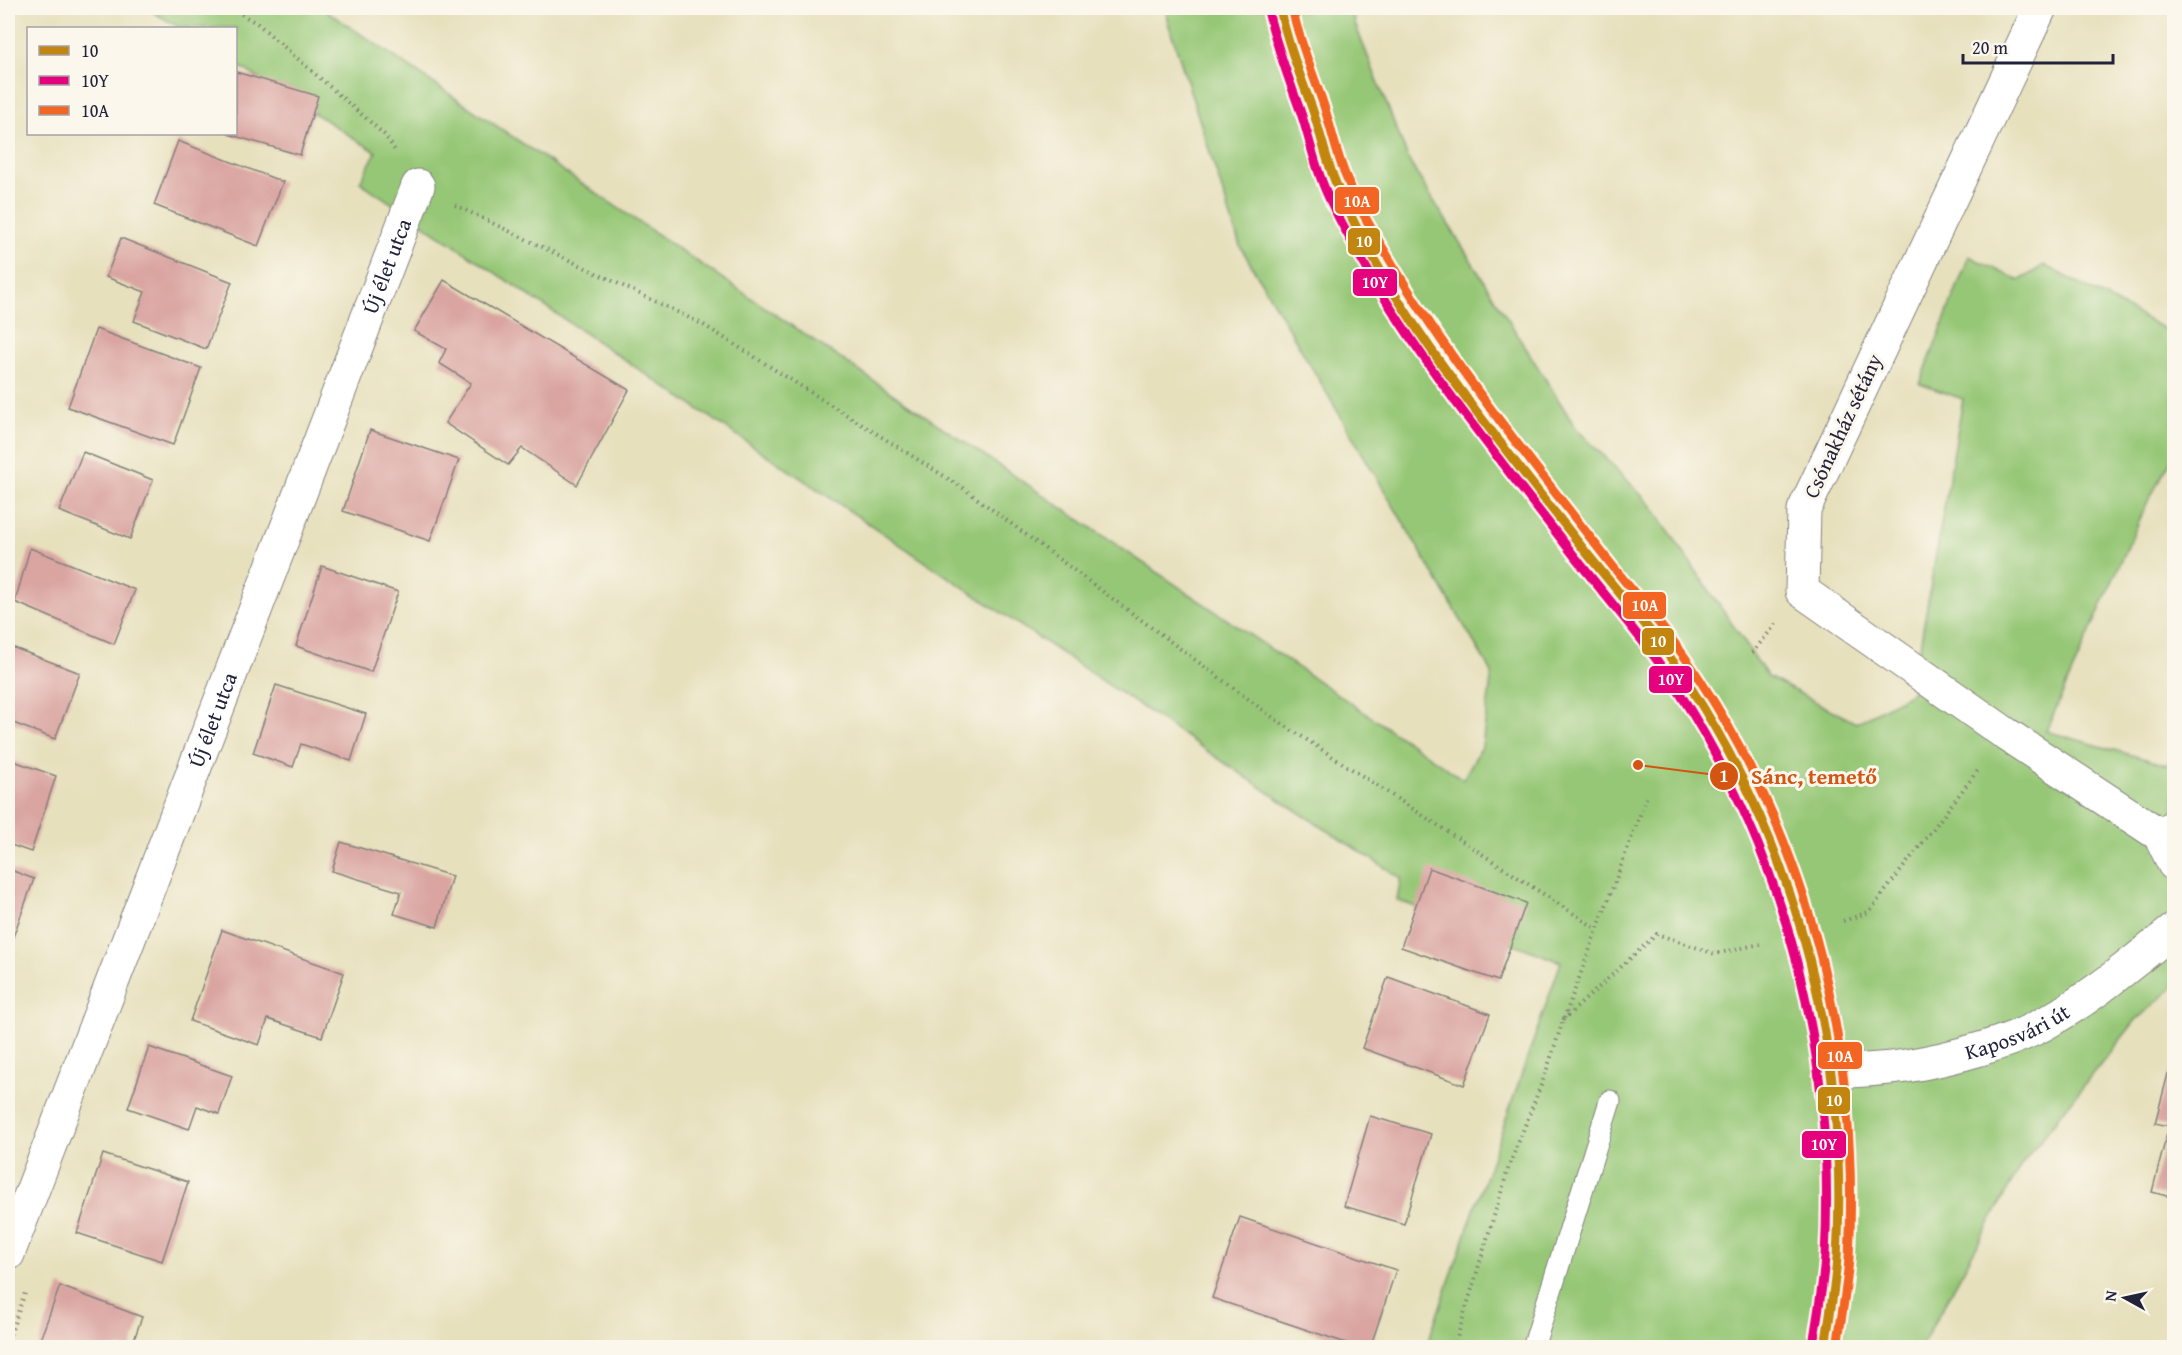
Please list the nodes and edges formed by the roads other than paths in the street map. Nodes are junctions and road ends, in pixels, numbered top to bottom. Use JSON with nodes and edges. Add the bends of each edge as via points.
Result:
{"nodes":[{"id":1,"x":1280,"y":8,"type":"edge"},
{"id":2,"x":2040,"y":8,"type":"edge"},
{"id":3,"x":418,"y":186,"type":"road end"},
{"id":4,"x":2167,"y":826,"type":"edge"},
{"id":5,"x":2175,"y":864,"type":"edge"},
{"id":6,"x":2175,"y":930,"type":"edge"},
{"id":7,"x":1833,"y":1071,"type":"junction"},
{"id":8,"x":1610,"y":1101,"type":"dead end"},
{"id":9,"x":8,"y":1254,"type":"edge"},
{"id":10,"x":1533,"y":1347,"type":"edge"},
{"id":11,"x":1825,"y":1347,"type":"edge"}],
"edges":[{"from":1,"to":7,"type":"street","via":[[1291,54],[1338,189],[1382,274],[1467,397],[1690,686],[1741,774],[1782,866],[1804,934],[1817,979]]},
{"from":2,"to":4,"type":"street","name":"Csónakház sétány","via":[[1804,510],[1802,591],[2006,734]]},
{"from":3,"to":9,"type":"street","name":"Új élet utca"},
{"from":4,"to":5,"type":"street"},
{"from":6,"to":7,"type":"street","name":"Kaposvári út","via":[[2083,1001],[2019,1036],[1906,1066]]},
{"from":7,"to":11,"type":"street","via":[[1839,1203],[1837,1262]]},
{"from":8,"to":10,"type":"lane"}]}
